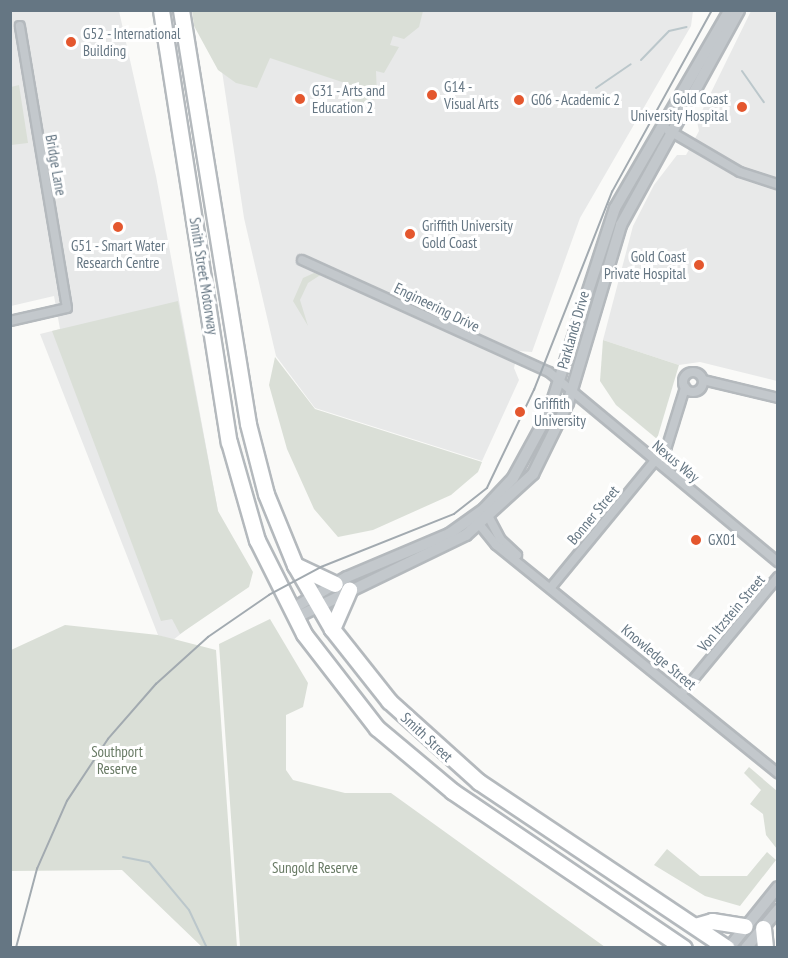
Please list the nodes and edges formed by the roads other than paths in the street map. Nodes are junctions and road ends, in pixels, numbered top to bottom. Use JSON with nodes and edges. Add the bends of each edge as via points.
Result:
{"nodes":[{"id":1,"x":161,"y":10,"type":"edge"},
{"id":2,"x":182,"y":10,"type":"edge"},
{"id":3,"x":730,"y":10,"type":"edge"},
{"id":4,"x":739,"y":10,"type":"edge"},
{"id":5,"x":20,"y":26,"type":"dead end"},
{"id":6,"x":667,"y":129,"type":"junction"},
{"id":7,"x":777,"y":184,"type":"edge"},
{"id":8,"x":302,"y":260,"type":"dead end"},
{"id":9,"x":10,"y":321,"type":"edge"},
{"id":10,"x":559,"y":379,"type":"junction"},
{"id":11,"x":703,"y":380,"type":"junction"},
{"id":12,"x":685,"y":388,"type":"junction"},
{"id":13,"x":571,"y":389,"type":"junction"},
{"id":14,"x":777,"y":398,"type":"edge"},
{"id":15,"x":248,"y":424,"type":"joint"},
{"id":16,"x":656,"y":461,"type":"junction"},
{"id":17,"x":487,"y":514,"type":"junction"},
{"id":18,"x":477,"y":522,"type":"junction"},
{"id":19,"x":257,"y":540,"type":"joint"},
{"id":20,"x":777,"y":562,"type":"edge"},
{"id":21,"x":523,"y":563,"type":"junction"},
{"id":22,"x":295,"y":565,"type":"junction"},
{"id":23,"x":777,"y":577,"type":"edge"},
{"id":24,"x":335,"y":584,"type":"junction"},
{"id":25,"x":552,"y":586,"type":"junction"},
{"id":26,"x":350,"y":590,"type":"junction"},
{"id":27,"x":315,"y":602,"type":"junction"},
{"id":28,"x":293,"y":614,"type":"junction"},
{"id":29,"x":332,"y":629,"type":"junction"},
{"id":30,"x":682,"y":693,"type":"junction"},
{"id":31,"x":777,"y":773,"type":"edge"},
{"id":32,"x":777,"y":887,"type":"edge"},
{"id":33,"x":777,"y":910,"type":"edge"},
{"id":34,"x":695,"y":926,"type":"junction"},
{"id":35,"x":745,"y":926,"type":"junction"},
{"id":36,"x":763,"y":928,"type":"junction"},
{"id":37,"x":684,"y":948,"type":"edge"},
{"id":38,"x":728,"y":948,"type":"edge"},
{"id":39,"x":746,"y":948,"type":"edge"},
{"id":40,"x":765,"y":948,"type":"edge"}],
"edges":[{"from":1,"to":19,"type":"highway","name":"Smith Street Motorway","via":[[229,442]]},
{"from":2,"to":15,"type":"highway","name":"Smith Street Motorway"},
{"from":3,"to":6,"type":"street","name":"Parklands Drive"},
{"from":4,"to":6,"type":"street","name":"Parklands Drive"},
{"from":5,"to":9,"type":"street","name":"Bridge Lane","via":[[67,308]]},
{"from":6,"to":7,"type":"street","via":[[740,172]]},
{"from":6,"to":10,"type":"street","name":"Parklands Drive","via":[[609,221]]},
{"from":6,"to":13,"type":"street","name":"Parklands Drive","via":[[621,225]]},
{"from":8,"to":10,"type":"street","name":"Engineering Drive"},
{"from":10,"to":13,"type":"street","name":"Nexus Way"},
{"from":10,"to":17,"type":"street","name":"Parklands Drive","via":[[533,448]]},
{"from":11,"to":12,"type":"street","via":[[696,391]]},
{"from":11,"to":12,"type":"street","via":[[690,373]]},
{"from":11,"to":14,"type":"street"},
{"from":12,"to":16,"type":"street","name":"Bonner Street","via":[[668,443]]},
{"from":13,"to":16,"type":"street","name":"Nexus Way"},
{"from":13,"to":17,"type":"street","name":"Parklands Drive","via":[[539,466]]},
{"from":15,"to":22,"type":"highway","name":"Smith Street","via":[[266,494]]},
{"from":16,"to":20,"type":"street","name":"Nexus Way"},
{"from":16,"to":25,"type":"street","name":"Bonner Street"},
{"from":17,"to":18,"type":"street","name":"Parklands Drive"},
{"from":17,"to":21,"type":"street","name":"Knowledge Street"},
{"from":18,"to":21,"type":"street","name":"Knowledge Street"},
{"from":18,"to":24,"type":"street","name":"Parklands Drive"},
{"from":18,"to":26,"type":"street","name":"Parklands Drive","via":[[427,557]]},
{"from":19,"to":28,"type":"highway","name":"Smith Street"},
{"from":21,"to":25,"type":"street","name":"Knowledge Street"},
{"from":22,"to":24,"type":"highway"},
{"from":22,"to":27,"type":"highway","name":"Smith Street"},
{"from":23,"to":30,"type":"street","name":"Von Itzstein Street"},
{"from":24,"to":27,"type":"street","name":"Parklands Drive"},
{"from":25,"to":30,"type":"street","name":"Knowledge Street"},
{"from":26,"to":27,"type":"street","name":"Parklands Drive"},
{"from":26,"to":29,"type":"highway"},
{"from":27,"to":28,"type":"street","name":"Parklands Drive"},
{"from":27,"to":29,"type":"highway","name":"Smith Street"},
{"from":28,"to":37,"type":"highway","name":"Smith Street","via":[[354,702],[413,760]]},
{"from":29,"to":34,"type":"highway","name":"Smith Street","via":[[389,701],[453,762]]},
{"from":30,"to":31,"type":"street","name":"Knowledge Street"},
{"from":32,"to":35,"type":"street"},
{"from":33,"to":36,"type":"street"},
{"from":34,"to":35,"type":"highway","via":[[712,921]]},
{"from":34,"to":38,"type":"highway","name":"Smith Street"},
{"from":35,"to":38,"type":"street"},
{"from":36,"to":39,"type":"street"},
{"from":36,"to":40,"type":"highway"}]}
